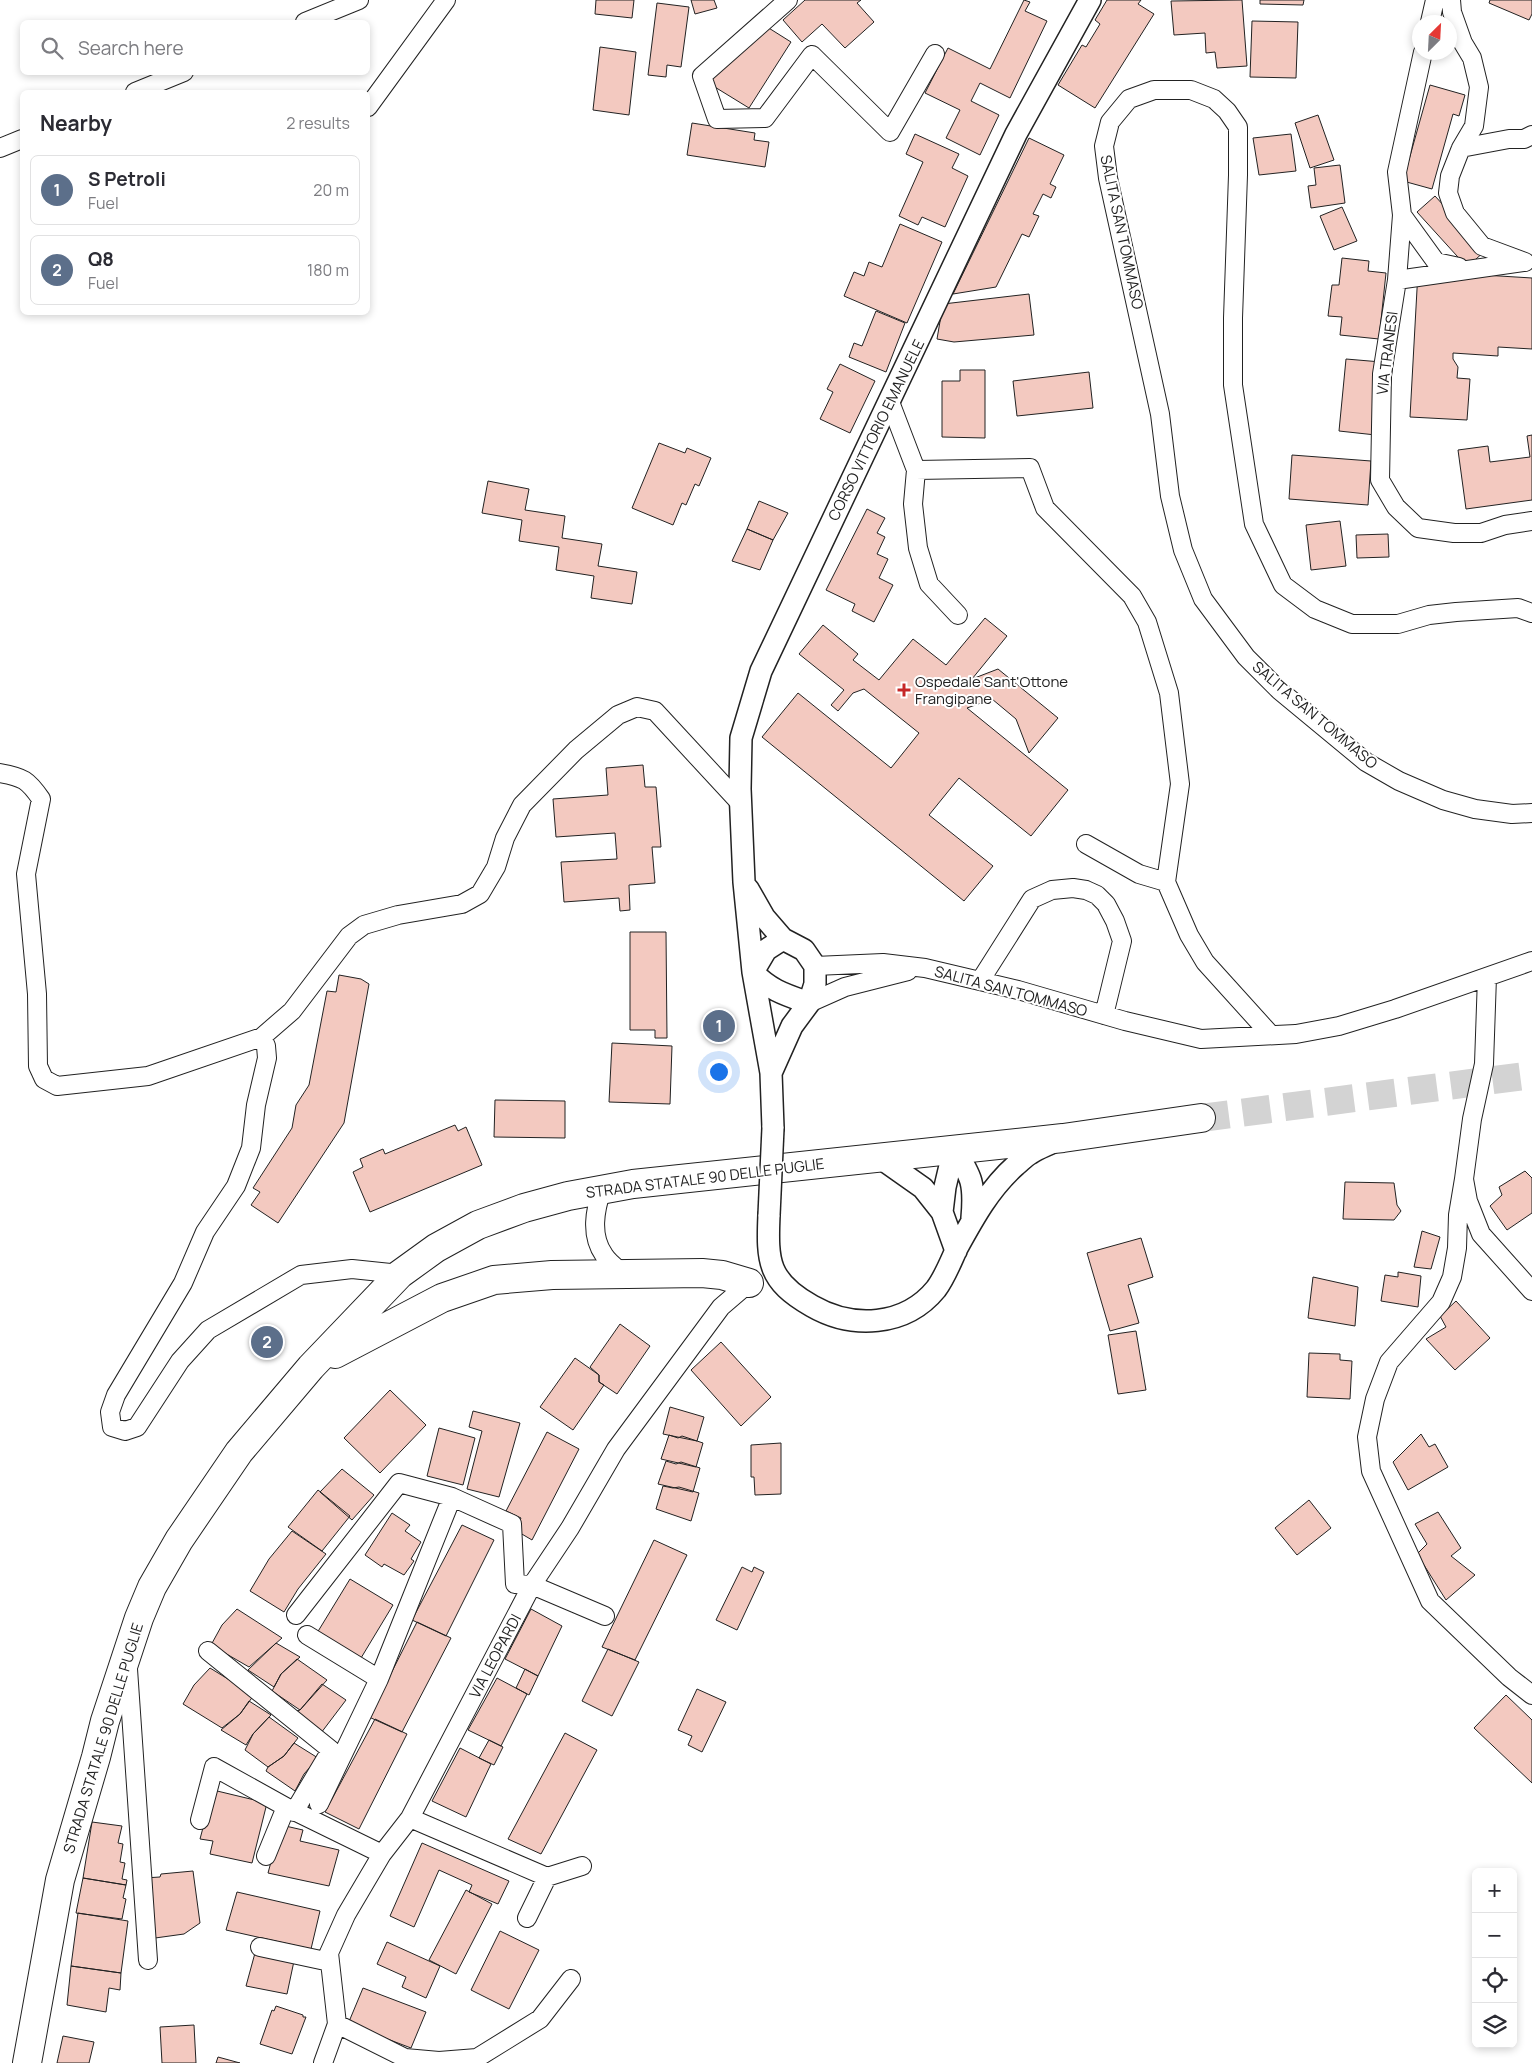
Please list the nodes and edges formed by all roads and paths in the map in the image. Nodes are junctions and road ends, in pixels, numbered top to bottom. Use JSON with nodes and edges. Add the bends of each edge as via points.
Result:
{"nodes":[{"id":1,"x":359,"y":0,"type":"edge"},
{"id":2,"x":446,"y":0,"type":"edge"},
{"id":3,"x":788,"y":0,"type":"edge"},
{"id":4,"x":1090,"y":0,"type":"edge"},
{"id":5,"x":1435,"y":0,"type":"edge"},
{"id":6,"x":1451,"y":0,"type":"edge"},
{"id":7,"x":1432,"y":15,"type":"edge"},
{"id":8,"x":310,"y":20,"type":"edge"},
{"id":9,"x":935,"y":54,"type":"dead end"},
{"id":10,"x":1421,"y":60,"type":"edge"},
{"id":11,"x":177,"y":75,"type":"edge"},
{"id":12,"x":140,"y":90,"type":"edge"},
{"id":13,"x":370,"y":104,"type":"edge"},
{"id":14,"x":1532,"y":135,"type":"edge"},
{"id":15,"x":20,"y":140,"type":"edge"},
{"id":16,"x":0,"y":148,"type":"edge"},
{"id":17,"x":1461,"y":148,"type":"junction"},
{"id":18,"x":1402,"y":215,"type":"junction"},
{"id":19,"x":1528,"y":260,"type":"edge"},
{"id":20,"x":1472,"y":270,"type":"junction"},
{"id":21,"x":1397,"y":280,"type":"junction"},
{"id":22,"x":890,"y":402,"type":"junction"},
{"id":23,"x":916,"y":470,"type":"junction"},
{"id":24,"x":1532,"y":520,"type":"edge"},
{"id":25,"x":1532,"y":612,"type":"edge"},
{"id":26,"x":958,"y":615,"type":"dead end"},
{"id":27,"x":0,"y":773,"type":"edge"},
{"id":28,"x":740,"y":804,"type":"junction"},
{"id":29,"x":1532,"y":814,"type":"edge"},
{"id":30,"x":1086,"y":844,"type":"dead end"},
{"id":31,"x":744,"y":882,"type":"junction"},
{"id":32,"x":1166,"y":882,"type":"junction"},
{"id":33,"x":784,"y":939,"type":"junction"},
{"id":34,"x":1532,"y":961,"type":"edge"},
{"id":35,"x":814,"y":966,"type":"junction"},
{"id":36,"x":925,"y":968,"type":"junction"},
{"id":37,"x":753,"y":972,"type":"junction"},
{"id":38,"x":1487,"y":977,"type":"junction"},
{"id":39,"x":980,"y":981,"type":"junction"},
{"id":40,"x":809,"y":1003,"type":"junction"},
{"id":41,"x":1104,"y":1015,"type":"junction"},
{"id":42,"x":1271,"y":1035,"type":"junction"},
{"id":43,"x":262,"y":1037,"type":"junction"},
{"id":44,"x":771,"y":1073,"type":"junction"},
{"id":45,"x":1201,"y":1118,"type":"tunnel mouth"},
{"id":46,"x":1063,"y":1138,"type":"junction"},
{"id":47,"x":954,"y":1149,"type":"junction"},
{"id":48,"x":879,"y":1157,"type":"junction"},
{"id":49,"x":1464,"y":1179,"type":"junction"},
{"id":50,"x":602,"y":1190,"type":"junction"},
{"id":51,"x":942,"y":1212,"type":"junction"},
{"id":52,"x":972,"y":1221,"type":"junction"},
{"id":53,"x":956,"y":1251,"type":"junction"},
{"id":54,"x":400,"y":1274,"type":"junction"},
{"id":55,"x":624,"y":1275,"type":"junction"},
{"id":56,"x":775,"y":1276,"type":"junction"},
{"id":57,"x":749,"y":1283,"type":"junction"},
{"id":58,"x":1532,"y":1291,"type":"edge"},
{"id":59,"x":312,"y":1367,"type":"junction"},
{"id":60,"x":452,"y":1497,"type":"junction"},
{"id":61,"x":532,"y":1585,"type":"junction"},
{"id":62,"x":296,"y":1615,"type":"dead end"},
{"id":63,"x":605,"y":1616,"type":"dead end"},
{"id":64,"x":307,"y":1635,"type":"dead end"},
{"id":65,"x":208,"y":1651,"type":"dead end"},
{"id":66,"x":127,"y":1654,"type":"junction"},
{"id":67,"x":379,"y":1679,"type":"junction"},
{"id":68,"x":1532,"y":1695,"type":"edge"},
{"id":69,"x":319,"y":1804,"type":"dead end"},
{"id":70,"x":290,"y":1809,"type":"junction"},
{"id":71,"x":410,"y":1818,"type":"junction"},
{"id":72,"x":200,"y":1820,"type":"dead end"},
{"id":73,"x":382,"y":1854,"type":"junction"},
{"id":74,"x":266,"y":1856,"type":"dead end"},
{"id":75,"x":582,"y":1866,"type":"dead end"},
{"id":76,"x":547,"y":1877,"type":"junction"},
{"id":77,"x":527,"y":1918,"type":"dead end"},
{"id":78,"x":260,"y":1947,"type":"dead end"},
{"id":79,"x":148,"y":1960,"type":"dead end"},
{"id":80,"x":330,"y":1962,"type":"junction"},
{"id":81,"x":571,"y":1979,"type":"dead end"},
{"id":82,"x":337,"y":2024,"type":"junction"},
{"id":83,"x":27,"y":2063,"type":"edge"},
{"id":84,"x":323,"y":2063,"type":"edge"}],
"edges":[{"from":1,"to":8,"type":"street"},
{"from":2,"to":13,"type":"street"},
{"from":3,"to":9,"type":"street","via":[[702,76],[718,119],[766,118],[812,55],[890,132]]},
{"from":4,"to":22,"type":"street","name":"CORSO VITTORIO EMANUELE","via":[[1016,134]]},
{"from":5,"to":7,"type":"street"},
{"from":6,"to":17,"type":"street","via":[[1452,12],[1463,44],[1472,58],[1480,87],[1474,126]]},
{"from":10,"to":18,"type":"street","name":"VIA TRANESI","via":[[1397,172]]},
{"from":11,"to":12,"type":"street"},
{"from":14,"to":17,"type":"street"},
{"from":15,"to":16,"type":"street"},
{"from":17,"to":19,"type":"street","via":[[1450,176],[1448,193],[1455,213],[1482,246]]},
{"from":18,"to":20,"type":"street","via":[[1436,262]]},
{"from":18,"to":21,"type":"street","name":"VIA TRANESI"},
{"from":19,"to":20,"type":"street"},
{"from":20,"to":21,"type":"street"},
{"from":21,"to":24,"type":"street","name":"VIA TRANESI","via":[[1382,374],[1380,480],[1396,507],[1418,528],[1481,533]]},
{"from":22,"to":23,"type":"street"},
{"from":22,"to":28,"type":"street","name":"CORSO VITTORIO EMANUELE","via":[[761,671],[741,738]]},
{"from":23,"to":26,"type":"street","via":[[913,504],[918,548],[929,584]]},
{"from":23,"to":32,"type":"street","via":[[1030,468],[1045,508],[1132,596],[1147,622],[1169,693],[1178,766],[1180,784]]},
{"from":25,"to":29,"type":"street","name":"SALITA SAN TOMMASO","via":[[1518,608],[1456,612],[1429,615],[1398,624],[1352,624],[1315,609],[1283,585],[1254,524],[1233,385],[1238,127],[1228,110],[1214,99],[1191,90],[1154,90],[1129,99],[1110,122],[1104,146],[1108,178],[1160,414],[1170,496],[1183,550],[1203,598],[1246,657],[1279,690],[1366,762],[1443,800],[1475,809]]},
{"from":27,"to":43,"type":"street","via":[[15,775],[31,784],[41,799],[26,874],[37,994],[38,1066],[44,1079],[57,1086],[148,1076]]},
{"from":28,"to":31,"type":"street","name":"CORSO VITTORIO EMANUELE"},
{"from":28,"to":43,"type":"street","via":[[655,711],[637,707],[618,715],[576,750],[522,805],[505,838],[496,867],[480,894],[462,904],[398,915],[364,925],[350,936],[292,1010]]},
{"from":30,"to":32,"type":"street","via":[[1139,874]]},
{"from":31,"to":33,"type":"street","name":"CORSO VITTORIO EMANUELE","via":[[764,917]]},
{"from":31,"to":37,"type":"street","name":"CORSO VITTORIO EMANUELE"},
{"from":32,"to":42,"type":"street","via":[[1188,935],[1205,962]]},
{"from":33,"to":35,"type":"street","name":"CORSO VITTORIO EMANUELE","via":[[804,950]]},
{"from":33,"to":37,"type":"street","via":[[766,950]]},
{"from":34,"to":38,"type":"street","name":"SALITA SAN TOMMASO"},
{"from":35,"to":36,"type":"street","name":"SALITA SAN TOMMASO","via":[[883,963]]},
{"from":35,"to":40,"type":"street","name":"CORSO VITTORIO EMANUELE","via":[[815,984]]},
{"from":36,"to":39,"type":"street","name":"SALITA SAN TOMMASO"},
{"from":36,"to":40,"type":"street","name":"SALITA SAN TOMMASO","via":[[845,987]]},
{"from":37,"to":40,"type":"street","via":[[764,984]]},
{"from":37,"to":44,"type":"street","name":"CORSO VITTORIO EMANUELE"},
{"from":38,"to":42,"type":"street","name":"SALITA SAN TOMMASO","via":[[1339,1026]]},
{"from":38,"to":49,"type":"street","via":[[1484,1064]]},
{"from":39,"to":41,"type":"street","name":"SALITA SAN TOMMASO"},
{"from":39,"to":41,"type":"street","via":[[1032,899],[1052,890],[1086,890],[1106,904],[1122,941]]},
{"from":40,"to":44,"type":"street","name":"CORSO VITTORIO EMANUELE","via":[[792,1026]]},
{"from":41,"to":42,"type":"street","name":"SALITA SAN TOMMASO","via":[[1200,1039]]},
{"from":43,"to":54,"type":"street","via":[[267,1058],[256,1105],[251,1148],[236,1186],[205,1232],[183,1283],[116,1395],[110,1412],[112,1426],[126,1431],[137,1427],[180,1361],[208,1330],[302,1275],[352,1269]]},
{"from":44,"to":56,"type":"street","name":"CORSO VITTORIO EMANUELE","bridge":true,"via":[[773,1128],[768,1249]]},
{"from":45,"to":46,"type":"main road","name":"STRADA STATALE 90 DELLE PUGLIE"},
{"from":46,"to":47,"type":"main road","name":"STRADA STATALE 90 DELLE PUGLIE"},
{"from":46,"to":52,"type":"street","name":"CORSO VITTORIO EMANUELE","via":[[1029,1153],[1002,1178]]},
{"from":47,"to":48,"type":"main road","name":"STRADA STATALE 90 DELLE PUGLIE"},
{"from":47,"to":51,"type":"street"},
{"from":47,"to":52,"type":"street","name":"CORSO VITTORIO EMANUELE","via":[[970,1176],[974,1194]]},
{"from":48,"to":50,"type":"main road","name":"STRADA STATALE 90 DELLE PUGLIE"},
{"from":48,"to":51,"type":"street","via":[[923,1188]]},
{"from":49,"to":58,"type":"street","via":[[1480,1234]]},
{"from":49,"to":68,"type":"street","via":[[1452,1277],[1441,1302],[1389,1362],[1375,1399],[1367,1437],[1371,1471],[1430,1601]]},
{"from":50,"to":54,"type":"main road","name":"STRADA STATALE 90 DELLE PUGLIE","via":[[524,1208],[478,1225],[436,1248]]},
{"from":50,"to":55,"type":"street","via":[[595,1209],[598,1242],[604,1256]]},
{"from":51,"to":53,"type":"street"},
{"from":52,"to":53,"type":"street","name":"CORSO VITTORIO EMANUELE"},
{"from":53,"to":56,"type":"street","name":"CORSO VITTORIO EMANUELE","via":[[936,1289],[918,1305],[881,1321],[847,1320],[823,1313],[793,1296]]},
{"from":54,"to":59,"type":"main road","name":"STRADA STATALE 90 DELLE PUGLIE"},
{"from":55,"to":57,"type":"main road","via":[[702,1273]]},
{"from":55,"to":59,"type":"main road","via":[[552,1275],[494,1280],[442,1298]]},
{"from":56,"to":57,"type":"street"},
{"from":57,"to":61,"type":"street","name":"VIA LEOPARDI","via":[[722,1307],[616,1449]]},
{"from":59,"to":66,"type":"main road","name":"STRADA STATALE 90 DELLE PUGLIE","via":[[239,1452],[179,1540],[152,1587]]},
{"from":60,"to":61,"type":"street","via":[[512,1524],[515,1584]]},
{"from":60,"to":62,"type":"street","via":[[399,1483]]},
{"from":60,"to":67,"type":"street"},
{"from":61,"to":63,"type":"street"},
{"from":61,"to":71,"type":"street","name":"VIA LEOPARDI"},
{"from":64,"to":67,"type":"street"},
{"from":65,"to":70,"type":"street","via":[[331,1750]]},
{"from":66,"to":79,"type":"street"},
{"from":66,"to":83,"type":"main road","name":"STRADA STATALE 90 DELLE PUGLIE","via":[[60,1880]]},
{"from":67,"to":69,"type":"street"},
{"from":70,"to":72,"type":"street","via":[[214,1767]]},
{"from":70,"to":73,"type":"street"},
{"from":70,"to":74,"type":"street"},
{"from":71,"to":73,"type":"street","name":"VIA LEOPARDI"},
{"from":71,"to":76,"type":"street"},
{"from":73,"to":80,"type":"street","name":"VIA LEOPARDI","via":[[346,1915],[329,1953]]},
{"from":75,"to":76,"type":"street"},
{"from":76,"to":77,"type":"street"},
{"from":78,"to":80,"type":"street"},
{"from":80,"to":82,"type":"street","name":"VIA LEOPARDI"},
{"from":81,"to":82,"type":"street","via":[[540,2020],[477,2058],[439,2061],[405,2058]]},
{"from":82,"to":84,"type":"street","name":"VIA LEOPARDI"}]}
